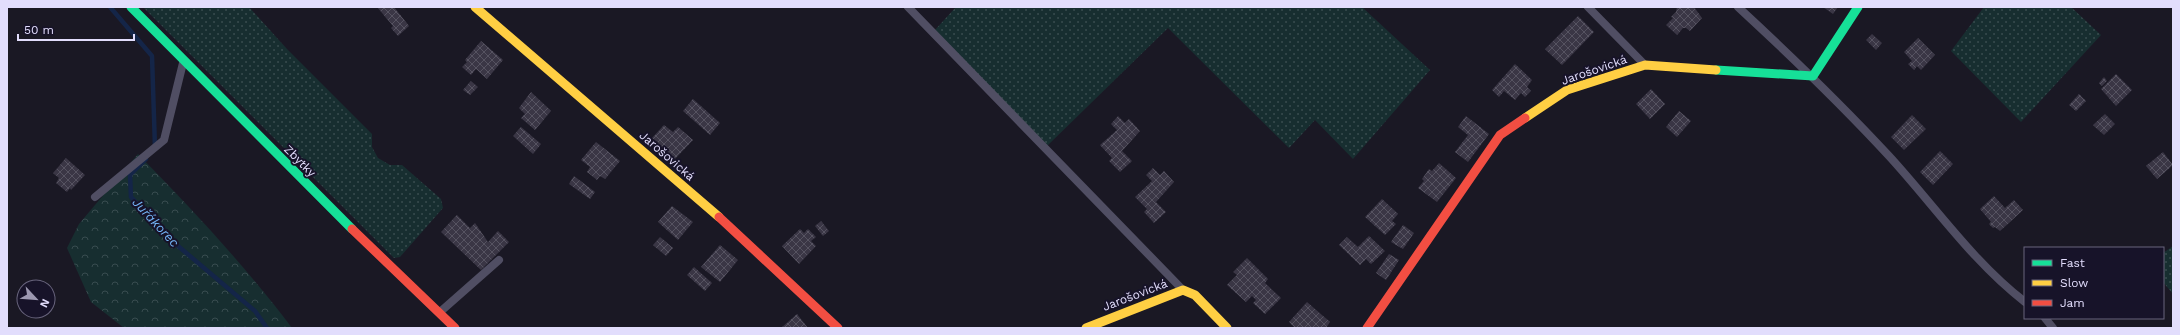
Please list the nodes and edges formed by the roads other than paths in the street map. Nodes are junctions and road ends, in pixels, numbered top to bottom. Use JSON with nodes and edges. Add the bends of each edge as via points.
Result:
{"nodes":[{"id":1,"x":131,"y":7,"type":"edge"},
{"id":2,"x":475,"y":7,"type":"edge"},
{"id":3,"x":908,"y":7,"type":"edge"},
{"id":4,"x":1588,"y":7,"type":"edge"},
{"id":5,"x":1738,"y":7,"type":"edge"},
{"id":6,"x":1858,"y":7,"type":"edge"},
{"id":7,"x":183,"y":60,"type":"junction"},
{"id":8,"x":1645,"y":65,"type":"junction"},
{"id":9,"x":1813,"y":76,"type":"junction"},
{"id":10,"x":95,"y":197,"type":"dead end"},
{"id":11,"x":499,"y":260,"type":"dead end"},
{"id":12,"x":1183,"y":290,"type":"junction"},
{"id":13,"x":2024,"y":301,"type":"edge"},
{"id":14,"x":439,"y":313,"type":"junction"},
{"id":15,"x":2046,"y":319,"type":"edge"},
{"id":16,"x":455,"y":328,"type":"edge"},
{"id":17,"x":838,"y":328,"type":"edge"},
{"id":18,"x":1086,"y":328,"type":"edge"},
{"id":19,"x":1227,"y":328,"type":"edge"},
{"id":20,"x":1367,"y":328,"type":"edge"},
{"id":21,"x":2053,"y":328,"type":"edge"}],
"edges":[{"from":1,"to":7,"type":"street","name":"Zbytky"},
{"from":2,"to":17,"type":"street","name":"Jarošovická","via":[[725,222]]},
{"from":3,"to":12,"type":"lane"},
{"from":4,"to":8,"type":"lane"},
{"from":5,"to":9,"type":"lane"},
{"from":6,"to":9,"type":"street"},
{"from":7,"to":10,"type":"lane","via":[[164,140]]},
{"from":7,"to":14,"type":"street","name":"Zbytky"},
{"from":8,"to":9,"type":"street","name":"Jarošovická"},
{"from":8,"to":20,"type":"street","name":"Jarošovická","via":[[1567,90],[1500,135]]},
{"from":9,"to":13,"type":"lane","via":[[1889,157],[2000,283]]},
{"from":11,"to":14,"type":"lane"},
{"from":12,"to":18,"type":"street","name":"Jarošovická"},
{"from":12,"to":19,"type":"street","name":"Jarošovická","via":[[1195,295]]},
{"from":14,"to":16,"type":"street","name":"Zbytky"},
{"from":15,"to":21,"type":"lane"}]}
